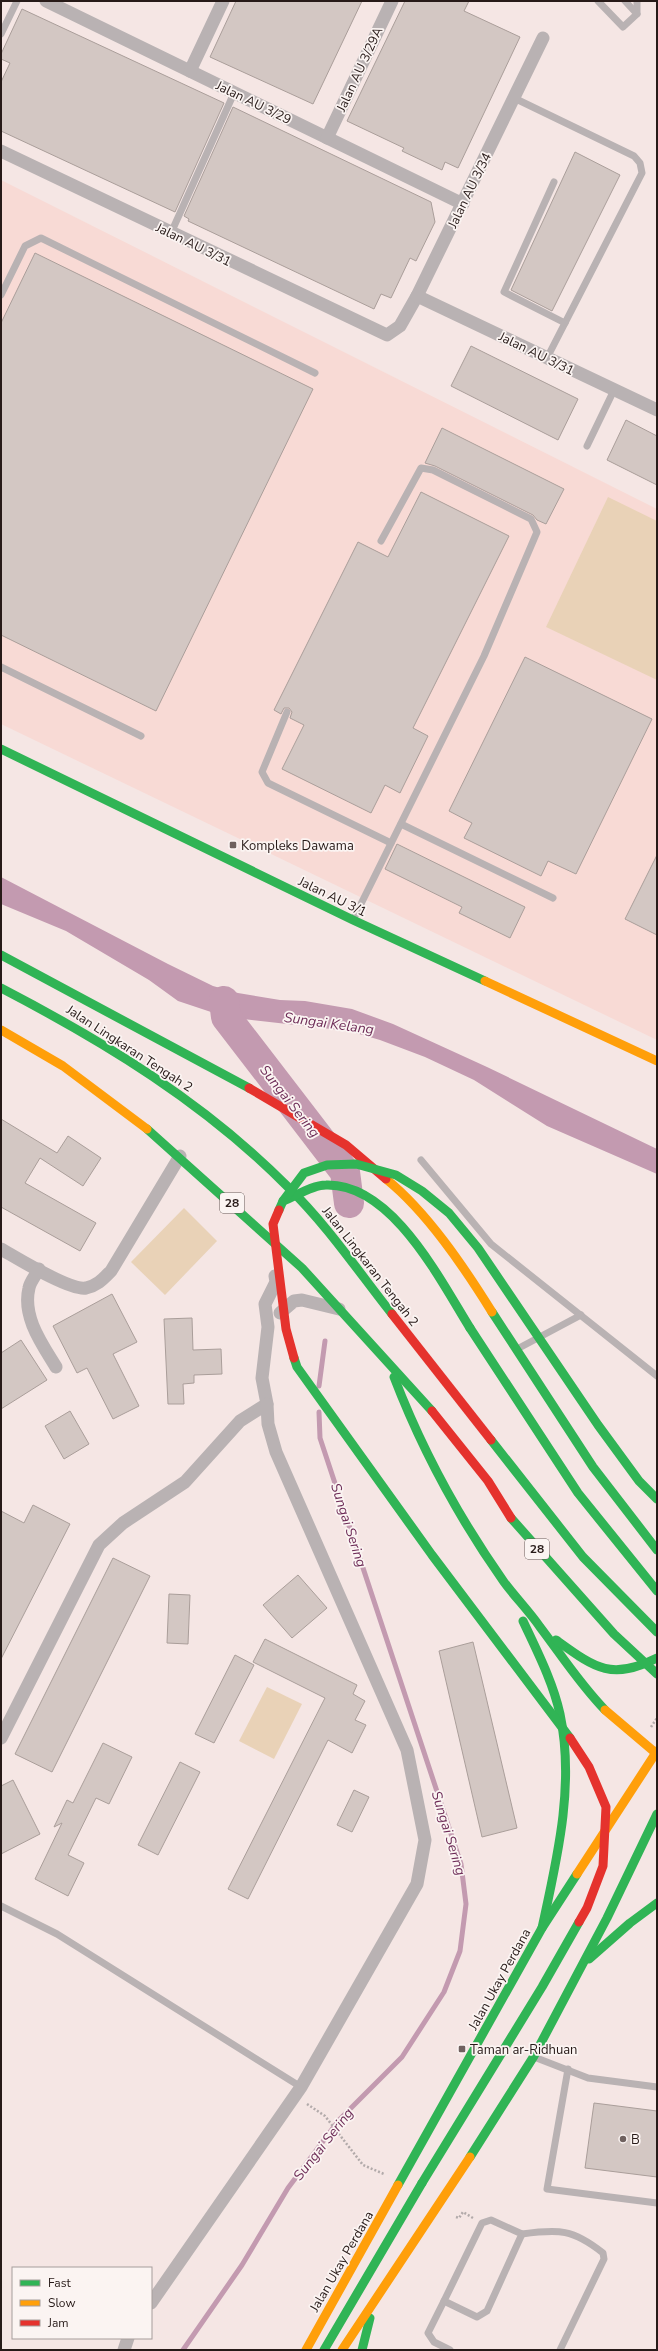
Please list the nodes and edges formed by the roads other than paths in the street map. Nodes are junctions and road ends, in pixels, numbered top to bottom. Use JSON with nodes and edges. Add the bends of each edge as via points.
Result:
{"nodes":[{"id":1,"x":17,"y":1,"type":"edge"},
{"id":2,"x":46,"y":1,"type":"edge"},
{"id":3,"x":223,"y":1,"type":"edge"},
{"id":4,"x":392,"y":1,"type":"edge"},
{"id":5,"x":598,"y":1,"type":"edge"},
{"id":6,"x":625,"y":1,"type":"edge"},
{"id":7,"x":637,"y":1,"type":"edge"},
{"id":8,"x":637,"y":14,"type":"junction"},
{"id":9,"x":1,"y":34,"type":"edge"},
{"id":10,"x":543,"y":38,"type":"dead end"},
{"id":11,"x":190,"y":71,"type":"junction"},
{"id":12,"x":234,"y":93,"type":"junction"},
{"id":13,"x":514,"y":98,"type":"junction"},
{"id":14,"x":327,"y":138,"type":"junction"},
{"id":15,"x":1,"y":151,"type":"edge"},
{"id":16,"x":554,"y":182,"type":"dead end"},
{"id":17,"x":463,"y":204,"type":"junction"},
{"id":18,"x":171,"y":233,"type":"junction"},
{"id":19,"x":1,"y":295,"type":"edge"},
{"id":20,"x":417,"y":296,"type":"junction"},
{"id":21,"x":565,"y":323,"type":"junction"},
{"id":22,"x":387,"y":335,"type":"joint"},
{"id":23,"x":547,"y":358,"type":"junction"},
{"id":24,"x":315,"y":373,"type":"dead end"},
{"id":25,"x":614,"y":390,"type":"junction"},
{"id":26,"x":657,"y":410,"type":"edge"},
{"id":27,"x":587,"y":446,"type":"dead end"},
{"id":28,"x":381,"y":541,"type":"dead end"},
{"id":29,"x":1,"y":667,"type":"edge"},
{"id":30,"x":287,"y":712,"type":"dead end"},
{"id":31,"x":141,"y":736,"type":"dead end"},
{"id":32,"x":1,"y":749,"type":"edge"},
{"id":33,"x":401,"y":824,"type":"junction"},
{"id":34,"x":392,"y":843,"type":"junction"},
{"id":35,"x":553,"y":898,"type":"dead end"},
{"id":36,"x":353,"y":920,"type":"junction"},
{"id":37,"x":1,"y":955,"type":"edge"},
{"id":38,"x":1,"y":988,"type":"edge"},
{"id":39,"x":1,"y":1030,"type":"edge"},
{"id":40,"x":657,"y":1061,"type":"edge"},
{"id":41,"x":180,"y":1156,"type":"junction"},
{"id":42,"x":421,"y":1160,"type":"dead end"},
{"id":43,"x":283,"y":1201,"type":"junction"},
{"id":44,"x":265,"y":1233,"type":"junction"},
{"id":45,"x":1,"y":1249,"type":"edge"},
{"id":46,"x":39,"y":1269,"type":"junction"},
{"id":47,"x":339,"y":1309,"type":"junction"},
{"id":48,"x":581,"y":1316,"type":"junction"},
{"id":49,"x":268,"y":1327,"type":"junction"},
{"id":50,"x":516,"y":1349,"type":"junction"},
{"id":51,"x":56,"y":1367,"type":"dead end"},
{"id":52,"x":391,"y":1368,"type":"junction"},
{"id":53,"x":657,"y":1376,"type":"edge"},
{"id":54,"x":267,"y":1404,"type":"junction"},
{"id":55,"x":657,"y":1499,"type":"edge"},
{"id":56,"x":657,"y":1550,"type":"edge"},
{"id":57,"x":505,"y":1584,"type":"junction"},
{"id":58,"x":657,"y":1591,"type":"edge"},
{"id":59,"x":544,"y":1631,"type":"junction"},
{"id":60,"x":657,"y":1632,"type":"edge"},
{"id":61,"x":657,"y":1658,"type":"edge"},
{"id":62,"x":657,"y":1674,"type":"edge"},
{"id":63,"x":1,"y":1738,"type":"edge"},
{"id":64,"x":657,"y":1753,"type":"edge"},
{"id":65,"x":657,"y":1814,"type":"edge"},
{"id":66,"x":657,"y":1903,"type":"edge"},
{"id":67,"x":1,"y":1906,"type":"edge"},
{"id":68,"x":542,"y":1928,"type":"junction"},
{"id":69,"x":581,"y":1967,"type":"junction"},
{"id":70,"x":534,"y":2056,"type":"junction"},
{"id":71,"x":568,"y":2069,"type":"junction"},
{"id":72,"x":657,"y":2087,"type":"edge"},
{"id":73,"x":298,"y":2092,"type":"junction"},
{"id":74,"x":657,"y":2203,"type":"edge"},
{"id":75,"x":522,"y":2234,"type":"junction"},
{"id":76,"x":444,"y":2301,"type":"junction"},
{"id":77,"x":152,"y":2302,"type":"edge"},
{"id":78,"x":373,"y":2307,"type":"junction"},
{"id":79,"x":128,"y":2339,"type":"edge"},
{"id":80,"x":124,"y":2350,"type":"edge"},
{"id":81,"x":306,"y":2350,"type":"edge"},
{"id":82,"x":324,"y":2350,"type":"edge"},
{"id":83,"x":342,"y":2350,"type":"edge"},
{"id":84,"x":362,"y":2350,"type":"edge"},
{"id":85,"x":450,"y":2350,"type":"edge"},
{"id":86,"x":560,"y":2350,"type":"edge"}],
"edges":[{"from":1,"to":9,"type":"lane"},
{"from":2,"to":11,"type":"street","name":"Jalan AU 3/29"},
{"from":3,"to":11,"type":"street"},
{"from":4,"to":14,"type":"street","name":"Jalan AU 3/29A"},
{"from":5,"to":8,"type":"lane","via":[[624,27]]},
{"from":6,"to":8,"type":"lane"},
{"from":7,"to":8,"type":"lane"},
{"from":10,"to":13,"type":"street","name":"Jalan AU 3/34"},
{"from":11,"to":12,"type":"street","name":"Jalan AU 3/29"},
{"from":12,"to":14,"type":"street","name":"Jalan AU 3/29"},
{"from":12,"to":18,"type":"lane"},
{"from":13,"to":17,"type":"street","name":"Jalan AU 3/34"},
{"from":13,"to":21,"type":"lane","via":[[634,156],[640,163],[642,173]]},
{"from":14,"to":17,"type":"street","name":"Jalan AU 3/29"},
{"from":15,"to":18,"type":"street","name":"Jalan AU 3/31"},
{"from":16,"to":21,"type":"lane","via":[[504,292]]},
{"from":17,"to":20,"type":"street","name":"Jalan AU 3/34"},
{"from":18,"to":22,"type":"street","name":"Jalan AU 3/31"},
{"from":19,"to":24,"type":"lane","via":[[25,246],[41,238]]},
{"from":20,"to":22,"type":"street","name":"Jalan AU 3/34","via":[[400,326]]},
{"from":20,"to":23,"type":"street","name":"Jalan AU 3/31"},
{"from":21,"to":23,"type":"lane"},
{"from":23,"to":25,"type":"street","name":"Jalan AU 3/31"},
{"from":25,"to":26,"type":"street","name":"Jalan AU 3/31"},
{"from":25,"to":27,"type":"lane"},
{"from":28,"to":33,"type":"lane","via":[[421,468],[433,470],[531,519],[537,532],[484,656]]},
{"from":29,"to":31,"type":"lane"},
{"from":30,"to":34,"type":"lane","via":[[262,772],[268,783]]},
{"from":32,"to":36,"type":"main road","name":"Jalan AU 3/1"},
{"from":33,"to":34,"type":"lane"},
{"from":33,"to":35,"type":"lane"},
{"from":34,"to":36,"type":"lane"},
{"from":36,"to":40,"type":"main road","name":"Jalan AU 3/1"},
{"from":37,"to":50,"type":"main road","bridge":true,"via":[[199,1060],[346,1145],[405,1194],[468,1274]]},
{"from":38,"to":60,"type":"main road","name":"Jalan Lingkaran Tengah 2","number":"28","via":[[61,1018],[185,1098],[220,1124],[287,1184],[583,1557]]},
{"from":39,"to":41,"type":"main road","number":"28","via":[[76,1076]]},
{"from":41,"to":44,"type":"main road","number":"28"},
{"from":41,"to":46,"type":"street","via":[[111,1270],[100,1283],[84,1288],[67,1284]]},
{"from":42,"to":48,"type":"lane","via":[[491,1244]]},
{"from":43,"to":55,"type":"main road","bridge":true,"via":[[304,1173],[327,1164],[356,1164],[396,1176],[422,1191],[449,1213],[478,1248],[598,1425],[639,1481]]},
{"from":43,"to":58,"type":"main road","bridge":true,"via":[[326,1185],[358,1191],[376,1201],[397,1221],[421,1252],[578,1493]]},
{"from":43,"to":82,"type":"main road","bridge":true,"via":[[273,1224],[286,1329],[297,1367],[394,1504],[569,1736],[589,1768],[606,1806],[603,1866],[587,1908]]},
{"from":44,"to":47,"type":"main road","number":"28","via":[[326,1292]]},
{"from":44,"to":49,"type":"street","via":[[276,1282],[265,1304]]},
{"from":45,"to":46,"type":"street"},
{"from":46,"to":51,"type":"street","via":[[29,1288],[27,1313]]},
{"from":47,"to":49,"type":"street","via":[[302,1300],[294,1301]]},
{"from":47,"to":52,"type":"main road","number":"28"},
{"from":48,"to":50,"type":"lane"},
{"from":48,"to":53,"type":"lane"},
{"from":49,"to":54,"type":"street","via":[[262,1378]]},
{"from":50,"to":56,"type":"main road","via":[[593,1468]]},
{"from":52,"to":57,"type":"main road","via":[[408,1415],[438,1478]]},
{"from":52,"to":62,"type":"main road","number":"28","bridge":true,"via":[[432,1411],[488,1482],[516,1526],[614,1634]]},
{"from":54,"to":63,"type":"street","via":[[240,1421],[185,1482],[123,1523],[99,1545]]},
{"from":54,"to":73,"type":"street","via":[[268,1424],[276,1452],[407,1750],[425,1840],[417,1884]]},
{"from":57,"to":59,"type":"main road"},
{"from":57,"to":68,"type":"main road","via":[[545,1668],[562,1726],[562,1822]]},
{"from":59,"to":61,"type":"main road","via":[[592,1666],[605,1670],[631,1670]]},
{"from":59,"to":64,"type":"main road","via":[[579,1682],[641,1743]]},
{"from":64,"to":68,"type":"main road","name":"Jalan Ukay Perdana"},
{"from":65,"to":69,"type":"main road"},
{"from":66,"to":69,"type":"main road","via":[[630,1923]]},
{"from":67,"to":73,"type":"lane","via":[[57,1934]]},
{"from":68,"to":81,"type":"main road","name":"Jalan Ukay Perdana"},
{"from":69,"to":70,"type":"main road"},
{"from":70,"to":71,"type":"lane"},
{"from":70,"to":78,"type":"main road"},
{"from":71,"to":72,"type":"lane","via":[[588,2078]]},
{"from":71,"to":74,"type":"lane","via":[[547,2189]]},
{"from":73,"to":77,"type":"street"},
{"from":75,"to":76,"type":"lane","via":[[491,2220],[482,2223]]},
{"from":75,"to":76,"type":"lane","via":[[483,2315],[477,2317]]},
{"from":75,"to":86,"type":"lane","via":[[564,2231],[603,2253],[604,2259]]},
{"from":76,"to":85,"type":"lane","via":[[428,2333],[434,2342]]},
{"from":78,"to":83,"type":"main road"},
{"from":78,"to":84,"type":"main road"},
{"from":79,"to":80,"type":"street"}]}
